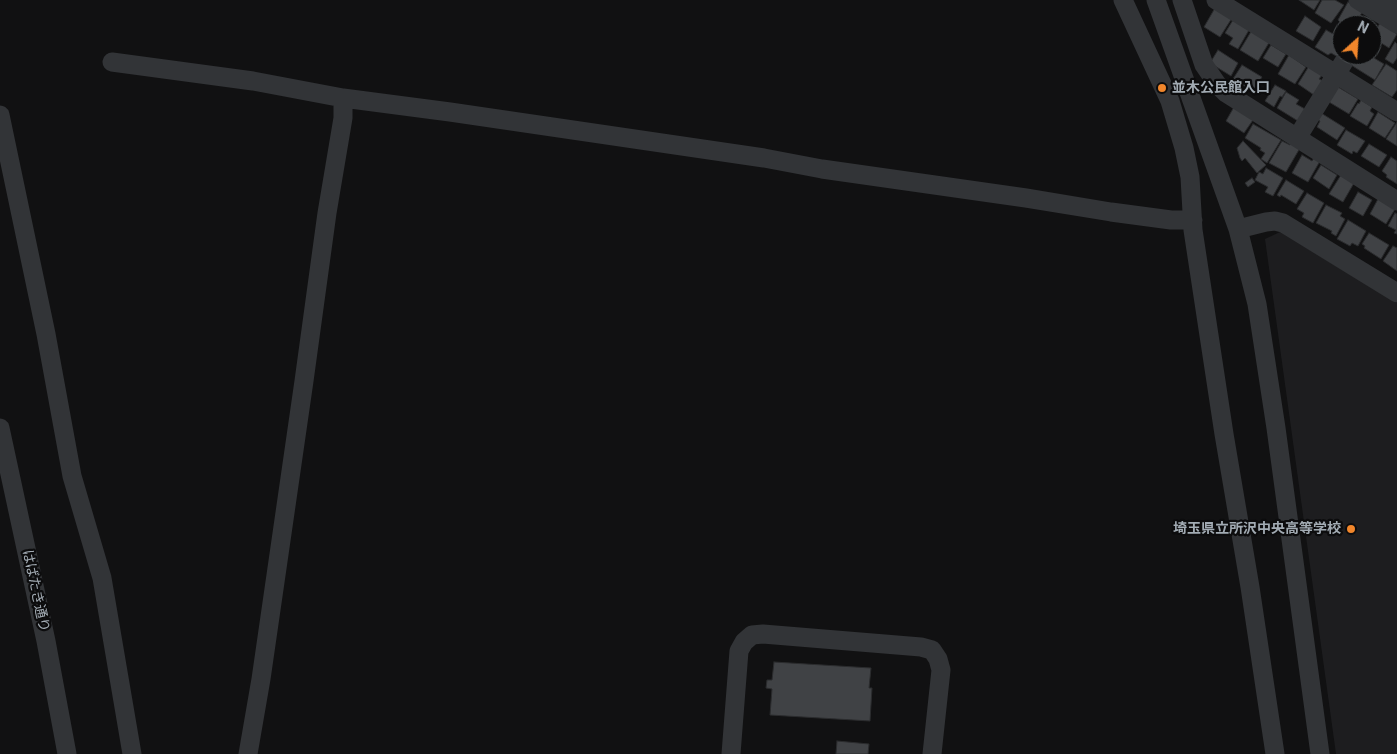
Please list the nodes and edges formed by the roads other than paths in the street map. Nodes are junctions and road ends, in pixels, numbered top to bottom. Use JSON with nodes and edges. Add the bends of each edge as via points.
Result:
{"nodes":[{"id":1,"x":1123,"y":0,"type":"edge"},
{"id":2,"x":1156,"y":0,"type":"edge"},
{"id":3,"x":1182,"y":0,"type":"edge"},
{"id":4,"x":1216,"y":0,"type":"edge"},
{"id":5,"x":1358,"y":0,"type":"edge"},
{"id":6,"x":1397,"y":8,"type":"edge"},
{"id":7,"x":1377,"y":9,"type":"edge"},
{"id":8,"x":1397,"y":24,"type":"edge"},
{"id":9,"x":112,"y":62,"type":"dead end"},
{"id":10,"x":1342,"y":65,"type":"edge"},
{"id":11,"x":1336,"y":74,"type":"junction"},
{"id":12,"x":343,"y":98,"type":"junction"},
{"id":13,"x":1397,"y":112,"type":"edge"},
{"id":14,"x":0,"y":114,"type":"edge"},
{"id":15,"x":1297,"y":138,"type":"junction"},
{"id":16,"x":1397,"y":201,"type":"edge"},
{"id":17,"x":1193,"y":220,"type":"junction"},
{"id":18,"x":1238,"y":229,"type":"junction"},
{"id":19,"x":1397,"y":293,"type":"edge"},
{"id":20,"x":0,"y":433,"type":"edge"},
{"id":21,"x":67,"y":754,"type":"edge"},
{"id":22,"x":132,"y":754,"type":"edge"},
{"id":23,"x":248,"y":754,"type":"edge"},
{"id":24,"x":731,"y":754,"type":"edge"},
{"id":25,"x":932,"y":754,"type":"edge"},
{"id":26,"x":1275,"y":754,"type":"edge"},
{"id":27,"x":1320,"y":754,"type":"edge"}],
"edges":[{"from":1,"to":17,"type":"street","via":[[1170,101],[1190,177]]},
{"from":2,"to":18,"type":"street"},
{"from":3,"to":15,"type":"street","via":[[1204,66],[1217,84],[1238,102]]},
{"from":4,"to":11,"type":"street"},
{"from":5,"to":7,"type":"street"},
{"from":6,"to":7,"type":"street"},
{"from":7,"to":8,"type":"street"},
{"from":9,"to":12,"type":"street","via":[[253,81]]},
{"from":10,"to":11,"type":"street"},
{"from":11,"to":13,"type":"street"},
{"from":11,"to":15,"type":"street"},
{"from":12,"to":17,"type":"street","via":[[1111,212]]},
{"from":12,"to":23,"type":"street","via":[[343,118]]},
{"from":14,"to":22,"type":"street","via":[[72,476],[102,578]]},
{"from":15,"to":16,"type":"street"},
{"from":17,"to":26,"type":"street"},
{"from":18,"to":19,"type":"street","via":[[1266,222],[1282,223]]},
{"from":18,"to":27,"type":"street","via":[[1257,304],[1264,348]]},
{"from":20,"to":21,"type":"street","name":"はばたき通り","via":[[46,641]]},
{"from":24,"to":25,"type":"street","via":[[739,652],[752,635],[763,634],[921,646],[932,650],[941,670]]}]}
